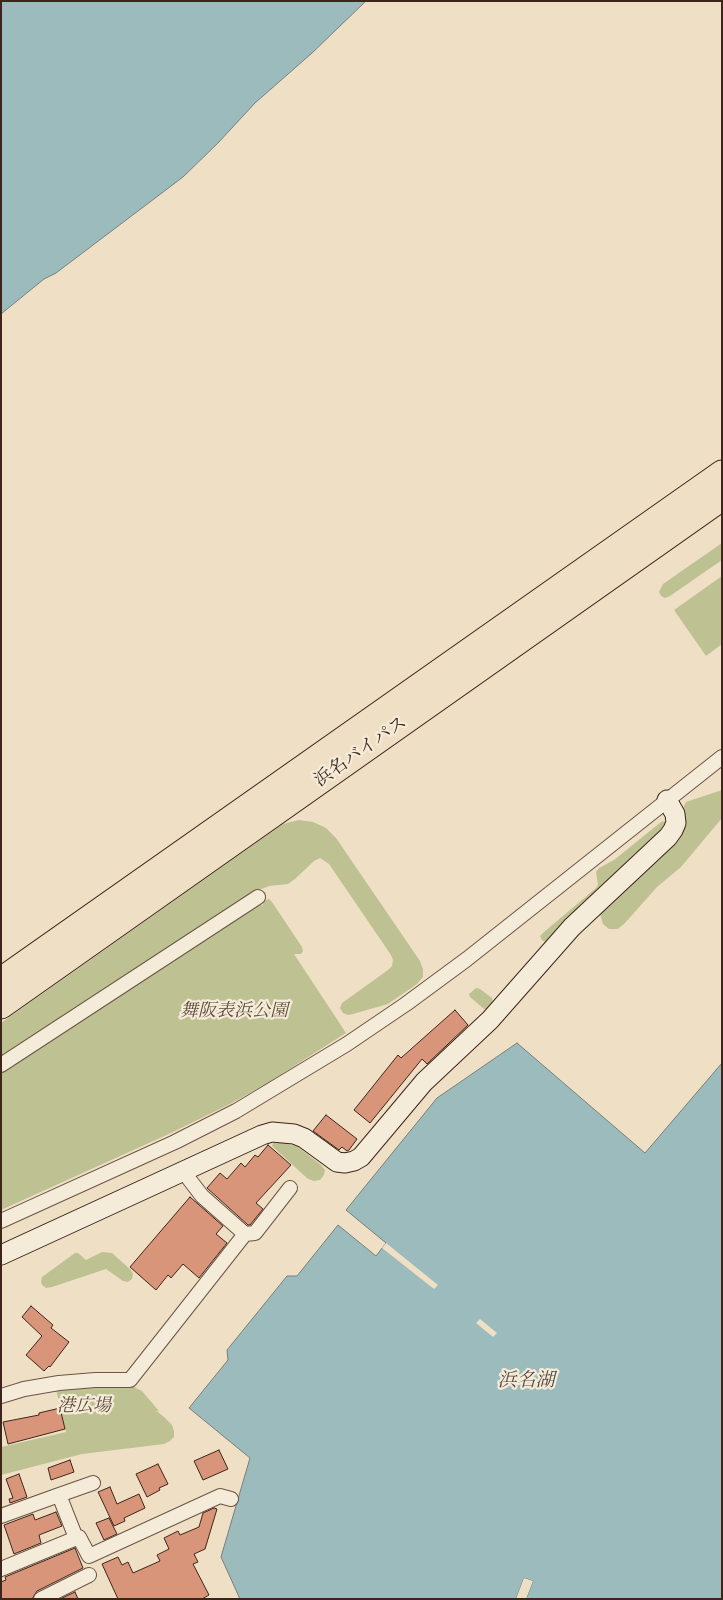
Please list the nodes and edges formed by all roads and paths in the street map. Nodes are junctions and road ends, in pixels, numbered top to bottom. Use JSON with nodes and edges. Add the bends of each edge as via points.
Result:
{"nodes":[{"id":1,"x":722,"y":473,"type":"edge"},
{"id":2,"x":722,"y":498,"type":"edge"},
{"id":3,"x":722,"y":757,"type":"edge"},
{"id":4,"x":276,"y":799,"type":"junction"},
{"id":5,"x":667,"y":800,"type":"junction"},
{"id":6,"x":258,"y":897,"type":"dead end"},
{"id":7,"x":1,"y":980,"type":"edge"},
{"id":8,"x":1,"y":1006,"type":"edge"},
{"id":9,"x":1,"y":1065,"type":"edge"},
{"id":10,"x":185,"y":1170,"type":"junction"},
{"id":11,"x":290,"y":1188,"type":"dead end"},
{"id":12,"x":1,"y":1220,"type":"edge"},
{"id":13,"x":245,"y":1234,"type":"junction"},
{"id":14,"x":1,"y":1255,"type":"edge"},
{"id":15,"x":1,"y":1396,"type":"edge"},
{"id":16,"x":93,"y":1483,"type":"dead end"},
{"id":17,"x":59,"y":1495,"type":"junction"},
{"id":18,"x":231,"y":1499,"type":"dead end"},
{"id":19,"x":1,"y":1516,"type":"edge"},
{"id":20,"x":76,"y":1538,"type":"junction"},
{"id":21,"x":1,"y":1569,"type":"edge"},
{"id":22,"x":89,"y":1575,"type":"dead end"},
{"id":23,"x":41,"y":1599,"type":"edge"}],
"edges":[{"from":1,"to":4,"type":"highway","name":"浜名バイパス"},
{"from":2,"to":4,"type":"highway","name":"浜名バイパス"},
{"from":3,"to":5,"type":"street"},
{"from":4,"to":7,"type":"highway","name":"浜名バイパス"},
{"from":4,"to":8,"type":"highway","name":"浜名バイパス"},
{"from":5,"to":10,"type":"street","via":[[676,814],[676,822],[668,837],[572,927],[484,1027],[424,1082],[361,1157],[354,1162],[337,1162],[304,1138],[272,1132]]},
{"from":5,"to":12,"type":"street","via":[[467,959],[341,1048],[274,1090],[175,1142]]},
{"from":6,"to":9,"type":"street"},
{"from":10,"to":13,"type":"street","via":[[202,1196]]},
{"from":10,"to":14,"type":"street"},
{"from":11,"to":13,"type":"street","via":[[255,1233]]},
{"from":13,"to":15,"type":"street","via":[[130,1380],[59,1383]]},
{"from":16,"to":17,"type":"street"},
{"from":17,"to":19,"type":"street"},
{"from":17,"to":20,"type":"street"},
{"from":18,"to":20,"type":"street","via":[[220,1496],[89,1556],[79,1537]]},
{"from":20,"to":21,"type":"street"},
{"from":22,"to":23,"type":"street"}]}
